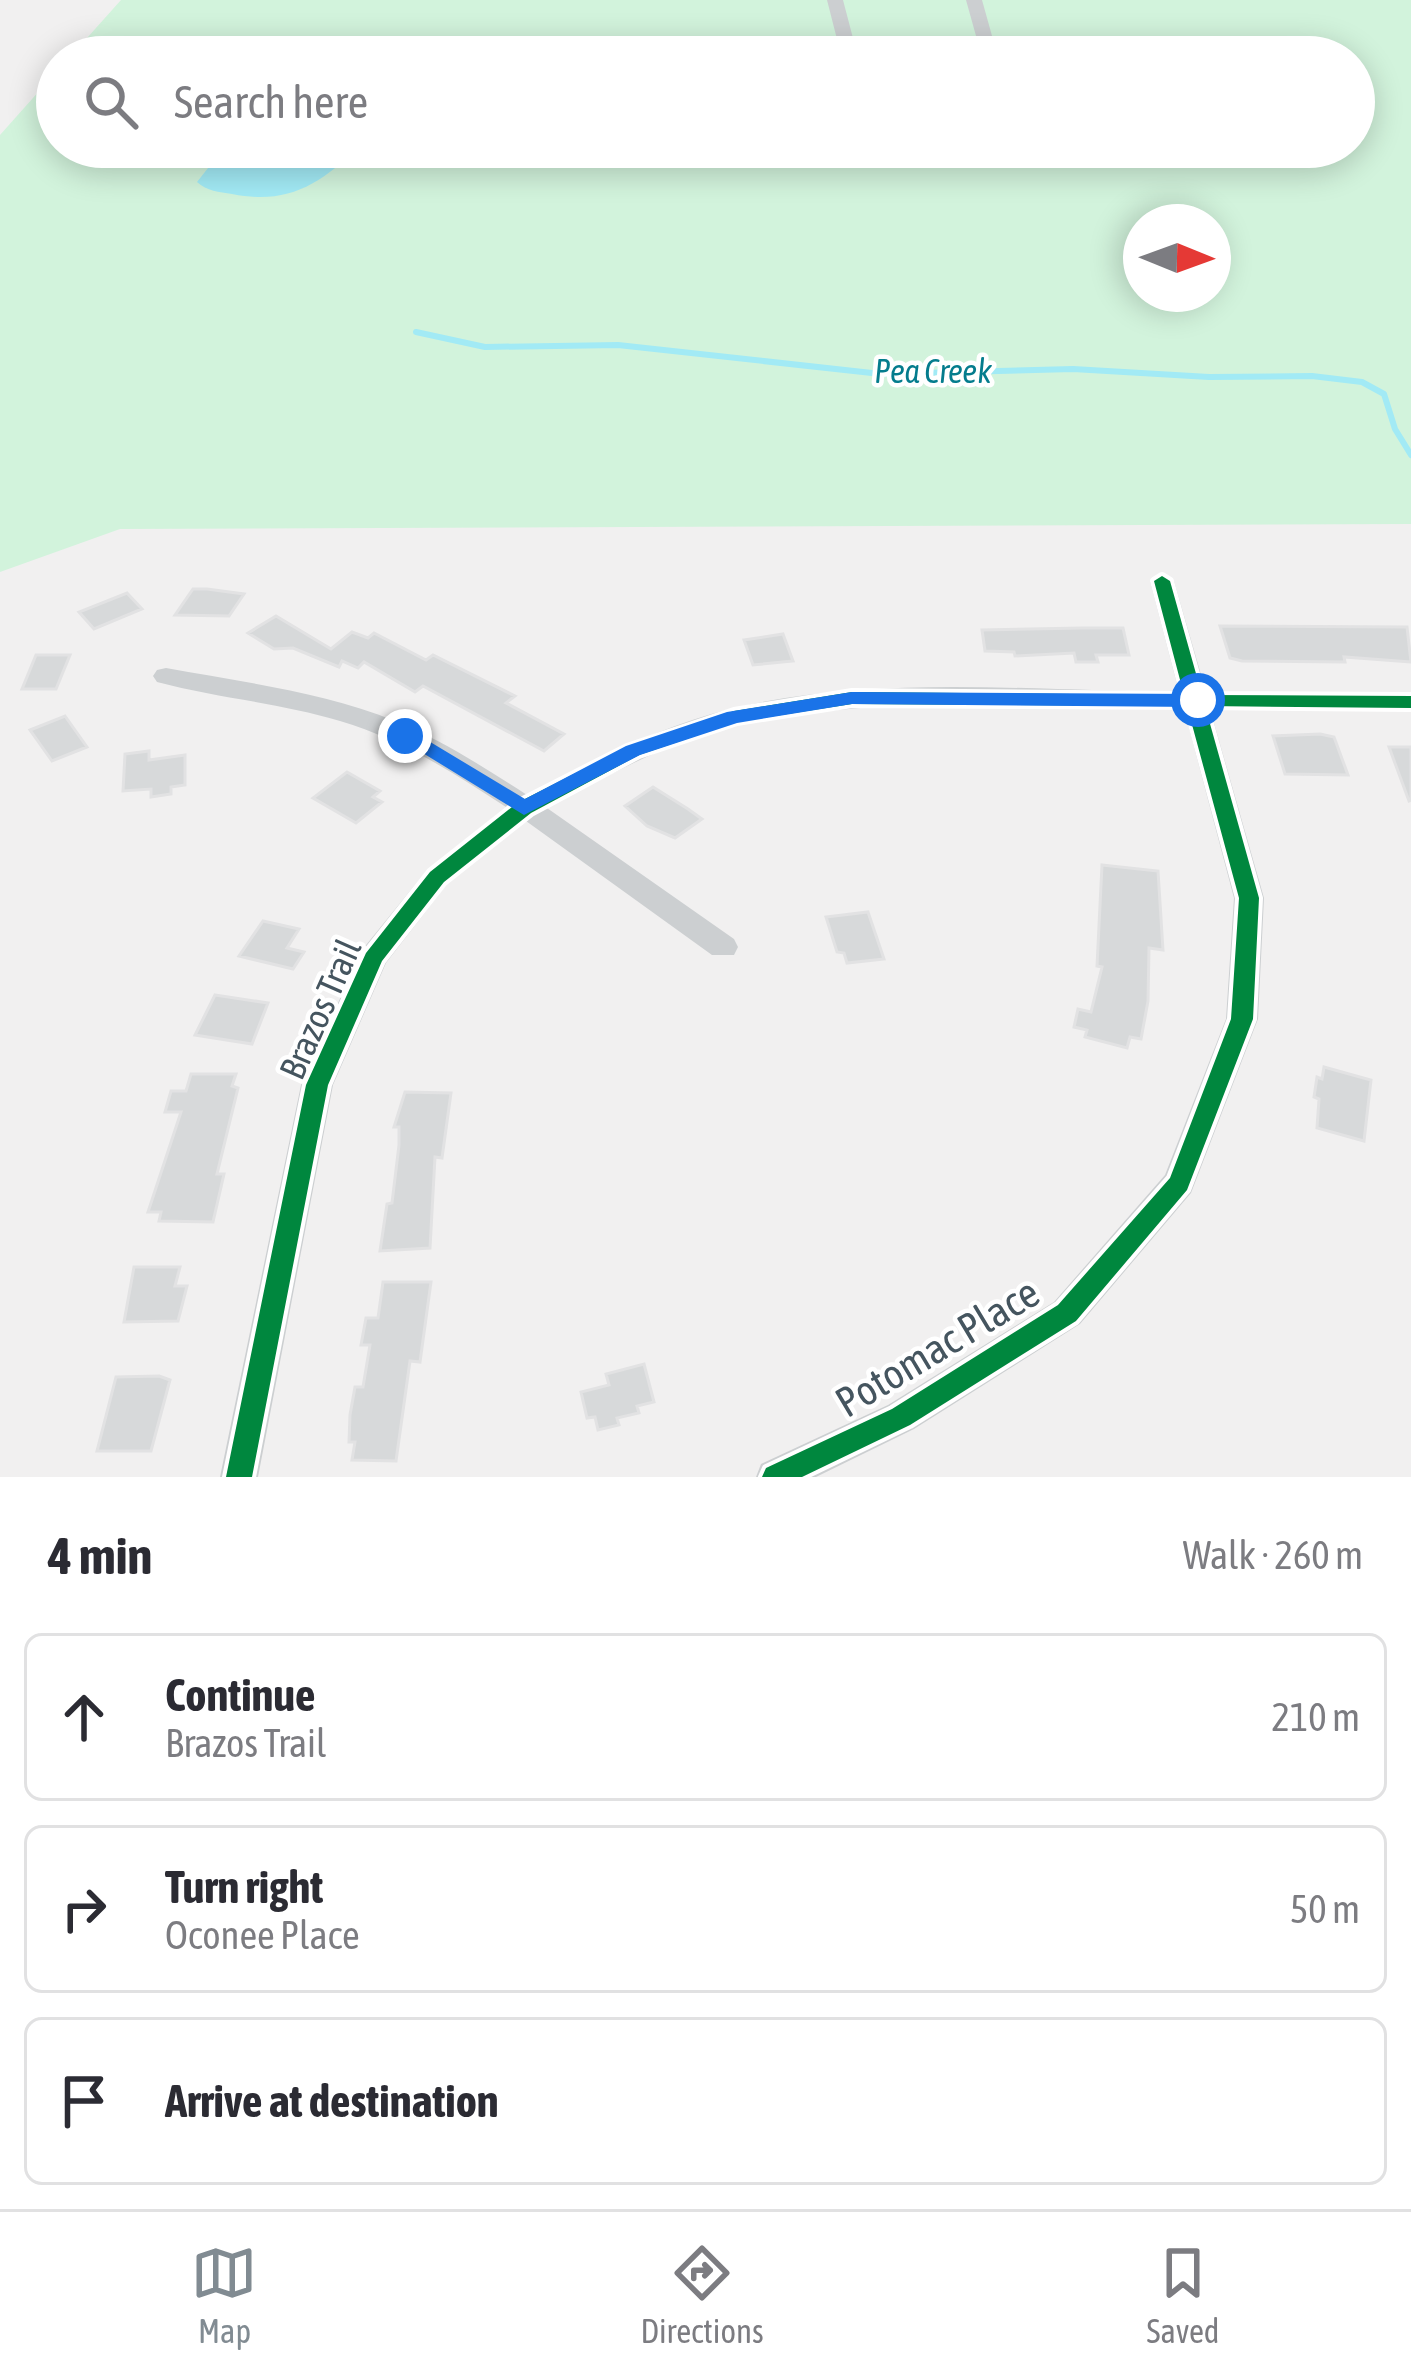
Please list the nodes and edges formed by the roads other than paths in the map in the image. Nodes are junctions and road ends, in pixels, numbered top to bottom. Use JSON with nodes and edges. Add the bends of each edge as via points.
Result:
{"nodes":[{"id":1,"x":835,"y":0,"type":"edge"},
{"id":2,"x":974,"y":0,"type":"edge"},
{"id":3,"x":844,"y":36,"type":"edge"},
{"id":4,"x":984,"y":36,"type":"edge"},
{"id":5,"x":1162,"y":581,"type":"dead end"},
{"id":6,"x":166,"y":676,"type":"dead end"},
{"id":7,"x":1198,"y":700,"type":"junction"},
{"id":8,"x":1411,"y":702,"type":"edge"},
{"id":9,"x":524,"y":808,"type":"junction"},
{"id":10,"x":723,"y":947,"type":"dead end"},
{"id":11,"x":239,"y":1477,"type":"edge"},
{"id":12,"x":775,"y":1477,"type":"edge"}],
"edges":[{"from":1,"to":3,"type":"street"},
{"from":2,"to":4,"type":"street"},
{"from":5,"to":7,"type":"street","name":"Potomac Place"},
{"from":6,"to":9,"type":"street","via":[[288,700],[405,736]]},
{"from":7,"to":8,"type":"street","name":"Brazos Trail"},
{"from":7,"to":9,"type":"street","name":"Brazos Trail","via":[[852,698],[734,717],[633,751]]},
{"from":7,"to":12,"type":"street","name":"Potomac Place","via":[[1249,898],[1243,1019],[1179,1183],[1067,1313],[901,1418]]},
{"from":9,"to":10,"type":"street"},
{"from":9,"to":11,"type":"street","name":"Brazos Trail","via":[[437,877],[373,958],[317,1085]]}]}
